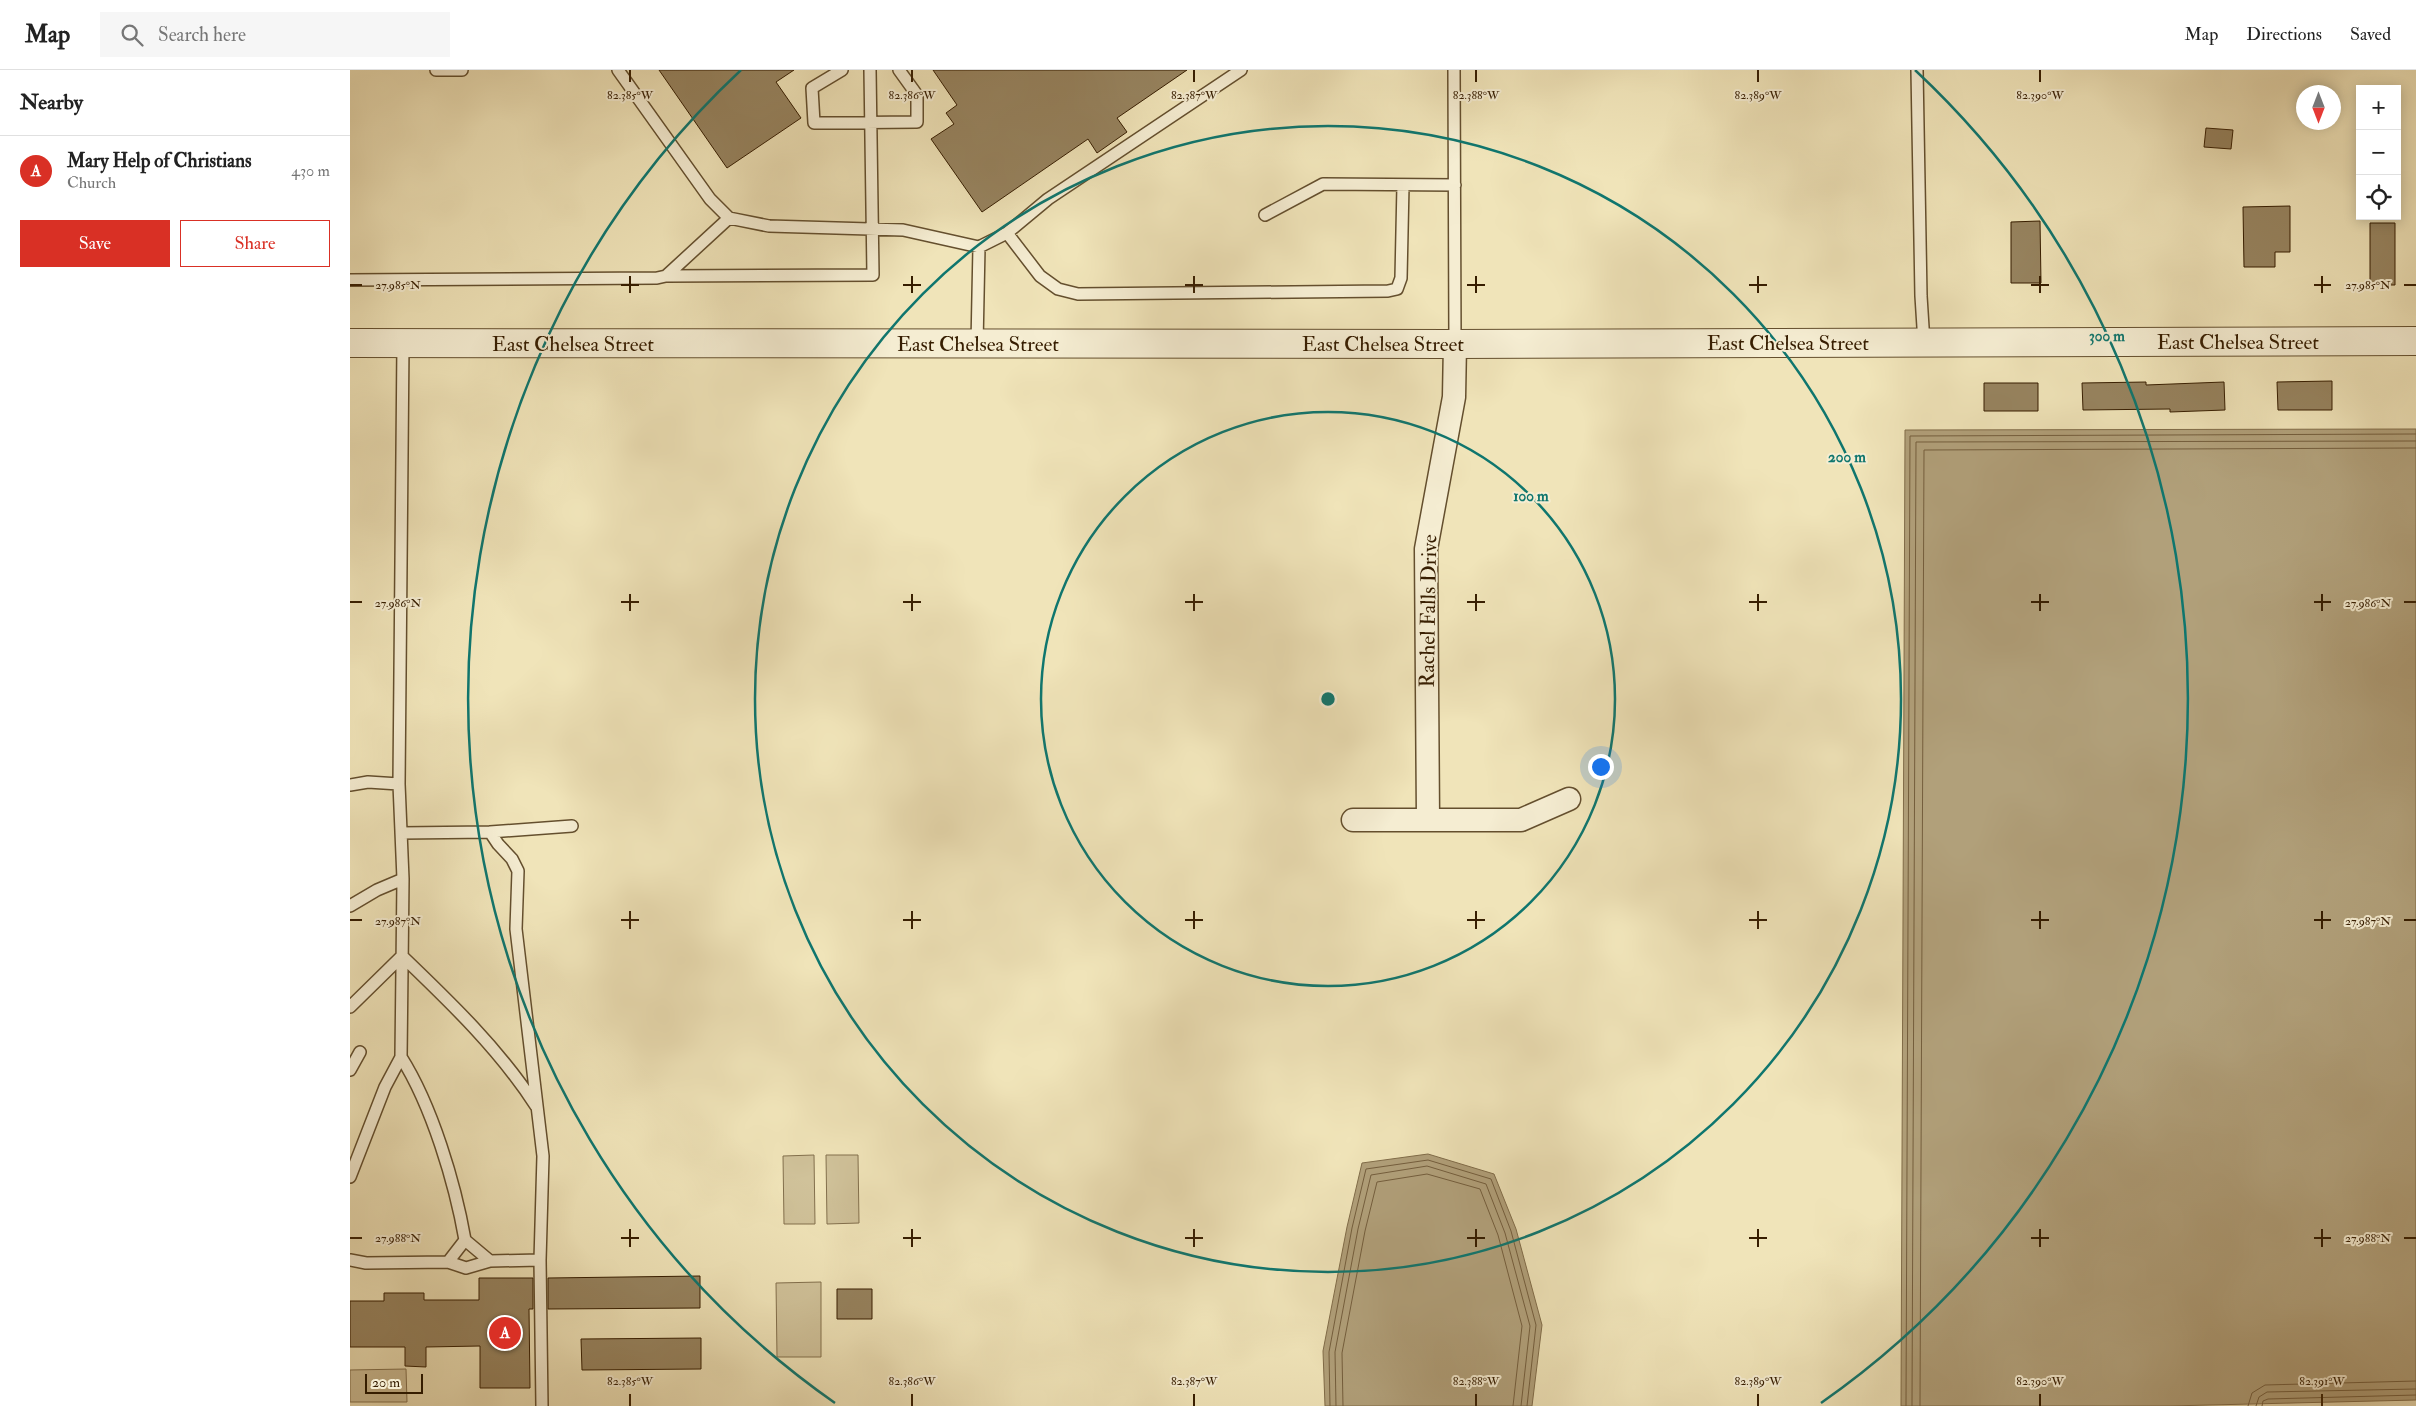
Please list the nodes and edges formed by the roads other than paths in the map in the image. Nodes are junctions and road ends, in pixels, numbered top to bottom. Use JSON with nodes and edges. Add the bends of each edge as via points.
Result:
{"nodes":[{"id":1,"x":436,"y":70,"type":"edge"},
{"id":2,"x":462,"y":70,"type":"edge"},
{"id":3,"x":618,"y":70,"type":"edge"},
{"id":4,"x":842,"y":70,"type":"edge"},
{"id":5,"x":870,"y":70,"type":"edge"},
{"id":6,"x":899,"y":70,"type":"edge"},
{"id":7,"x":1241,"y":70,"type":"edge"},
{"id":8,"x":1454,"y":70,"type":"edge"},
{"id":9,"x":1917,"y":70,"type":"edge"},
{"id":10,"x":871,"y":122,"type":"junction"},
{"id":11,"x":1403,"y":185,"type":"junction"},
{"id":12,"x":1455,"y":185,"type":"junction"},
{"id":13,"x":1265,"y":215,"type":"dead end"},
{"id":14,"x":729,"y":218,"type":"junction"},
{"id":15,"x":873,"y":229,"type":"junction"},
{"id":16,"x":1007,"y":233,"type":"junction"},
{"id":17,"x":979,"y":247,"type":"junction"},
{"id":18,"x":666,"y":276,"type":"junction"},
{"id":19,"x":350,"y":280,"type":"edge"},
{"id":20,"x":2416,"y":341,"type":"edge"},
{"id":21,"x":350,"y":343,"type":"edge"},
{"id":22,"x":1924,"y":343,"type":"junction"},
{"id":23,"x":403,"y":344,"type":"junction"},
{"id":24,"x":977,"y":344,"type":"junction"},
{"id":25,"x":1455,"y":344,"type":"junction"},
{"id":26,"x":399,"y":784,"type":"junction"},
{"id":27,"x":350,"y":785,"type":"edge"},
{"id":28,"x":1569,"y":799,"type":"dead end"},
{"id":29,"x":1353,"y":820,"type":"dead end"},
{"id":30,"x":1428,"y":820,"type":"junction"},
{"id":31,"x":572,"y":826,"type":"dead end"},
{"id":32,"x":490,"y":832,"type":"junction"},
{"id":33,"x":401,"y":833,"type":"junction"},
{"id":34,"x":403,"y":879,"type":"junction"},
{"id":35,"x":350,"y":906,"type":"edge"},
{"id":36,"x":402,"y":956,"type":"junction"},
{"id":37,"x":350,"y":1006,"type":"edge"},
{"id":38,"x":360,"y":1052,"type":"dead end"},
{"id":39,"x":401,"y":1057,"type":"junction"},
{"id":40,"x":350,"y":1070,"type":"edge"},
{"id":41,"x":537,"y":1107,"type":"junction"},
{"id":42,"x":350,"y":1177,"type":"edge"},
{"id":43,"x":465,"y":1240,"type":"junction"},
{"id":44,"x":350,"y":1260,"type":"edge"},
{"id":45,"x":490,"y":1260,"type":"junction"},
{"id":46,"x":540,"y":1260,"type":"junction"},
{"id":47,"x":448,"y":1262,"type":"junction"},
{"id":48,"x":542,"y":1406,"type":"edge"}],
"edges":[{"from":1,"to":2,"type":"lane"},
{"from":3,"to":14,"type":"lane","via":[[710,199]]},
{"from":4,"to":10,"type":"lane","via":[[812,88],[814,123]]},
{"from":5,"to":10,"type":"lane"},
{"from":6,"to":10,"type":"lane","via":[[917,95],[917,122]]},
{"from":7,"to":16,"type":"lane","via":[[1048,199]]},
{"from":8,"to":12,"type":"lane"},
{"from":9,"to":22,"type":"lane"},
{"from":10,"to":15,"type":"lane"},
{"from":11,"to":12,"type":"lane"},
{"from":11,"to":13,"type":"lane","via":[[1323,184]]},
{"from":11,"to":16,"type":"lane","via":[[1401,278],[1397,289],[1388,291],[1078,294],[1058,289],[1040,276]]},
{"from":12,"to":25,"type":"lane"},
{"from":14,"to":15,"type":"lane","via":[[769,226]]},
{"from":14,"to":18,"type":"lane"},
{"from":15,"to":17,"type":"lane","via":[[903,230]]},
{"from":15,"to":18,"type":"lane","via":[[873,276]]},
{"from":16,"to":17,"type":"lane"},
{"from":17,"to":24,"type":"lane"},
{"from":18,"to":19,"type":"lane"},
{"from":20,"to":22,"type":"street","name":"East Chelsea Street"},
{"from":21,"to":23,"type":"street","name":"East Chelsea Street"},
{"from":22,"to":25,"type":"street","name":"East Chelsea Street"},
{"from":23,"to":24,"type":"street","name":"East Chelsea Street"},
{"from":23,"to":26,"type":"lane"},
{"from":24,"to":25,"type":"street","name":"East Chelsea Street"},
{"from":25,"to":30,"type":"street","name":"Rachel Falls Drive","via":[[1454,397],[1426,549]]},
{"from":26,"to":27,"type":"lane","via":[[368,782]]},
{"from":26,"to":33,"type":"lane"},
{"from":28,"to":30,"type":"street","via":[[1521,820]]},
{"from":29,"to":30,"type":"street"},
{"from":31,"to":32,"type":"lane"},
{"from":32,"to":33,"type":"lane"},
{"from":32,"to":41,"type":"lane","via":[[512,858],[518,871],[516,929]]},
{"from":33,"to":34,"type":"lane"},
{"from":34,"to":35,"type":"lane"},
{"from":34,"to":36,"type":"lane"},
{"from":36,"to":37,"type":"lane"},
{"from":36,"to":39,"type":"lane"},
{"from":36,"to":41,"type":"lane","via":[[453,1004]]},
{"from":38,"to":40,"type":"lane"},
{"from":39,"to":42,"type":"lane","via":[[385,1087]]},
{"from":39,"to":43,"type":"lane","via":[[414,1077],[447,1164]]},
{"from":41,"to":46,"type":"lane","via":[[543,1156]]},
{"from":43,"to":45,"type":"lane"},
{"from":43,"to":47,"type":"lane"},
{"from":44,"to":47,"type":"lane","via":[[366,1263]]},
{"from":45,"to":46,"type":"lane"},
{"from":45,"to":47,"type":"lane","via":[[466,1268]]},
{"from":46,"to":48,"type":"lane"}]}
